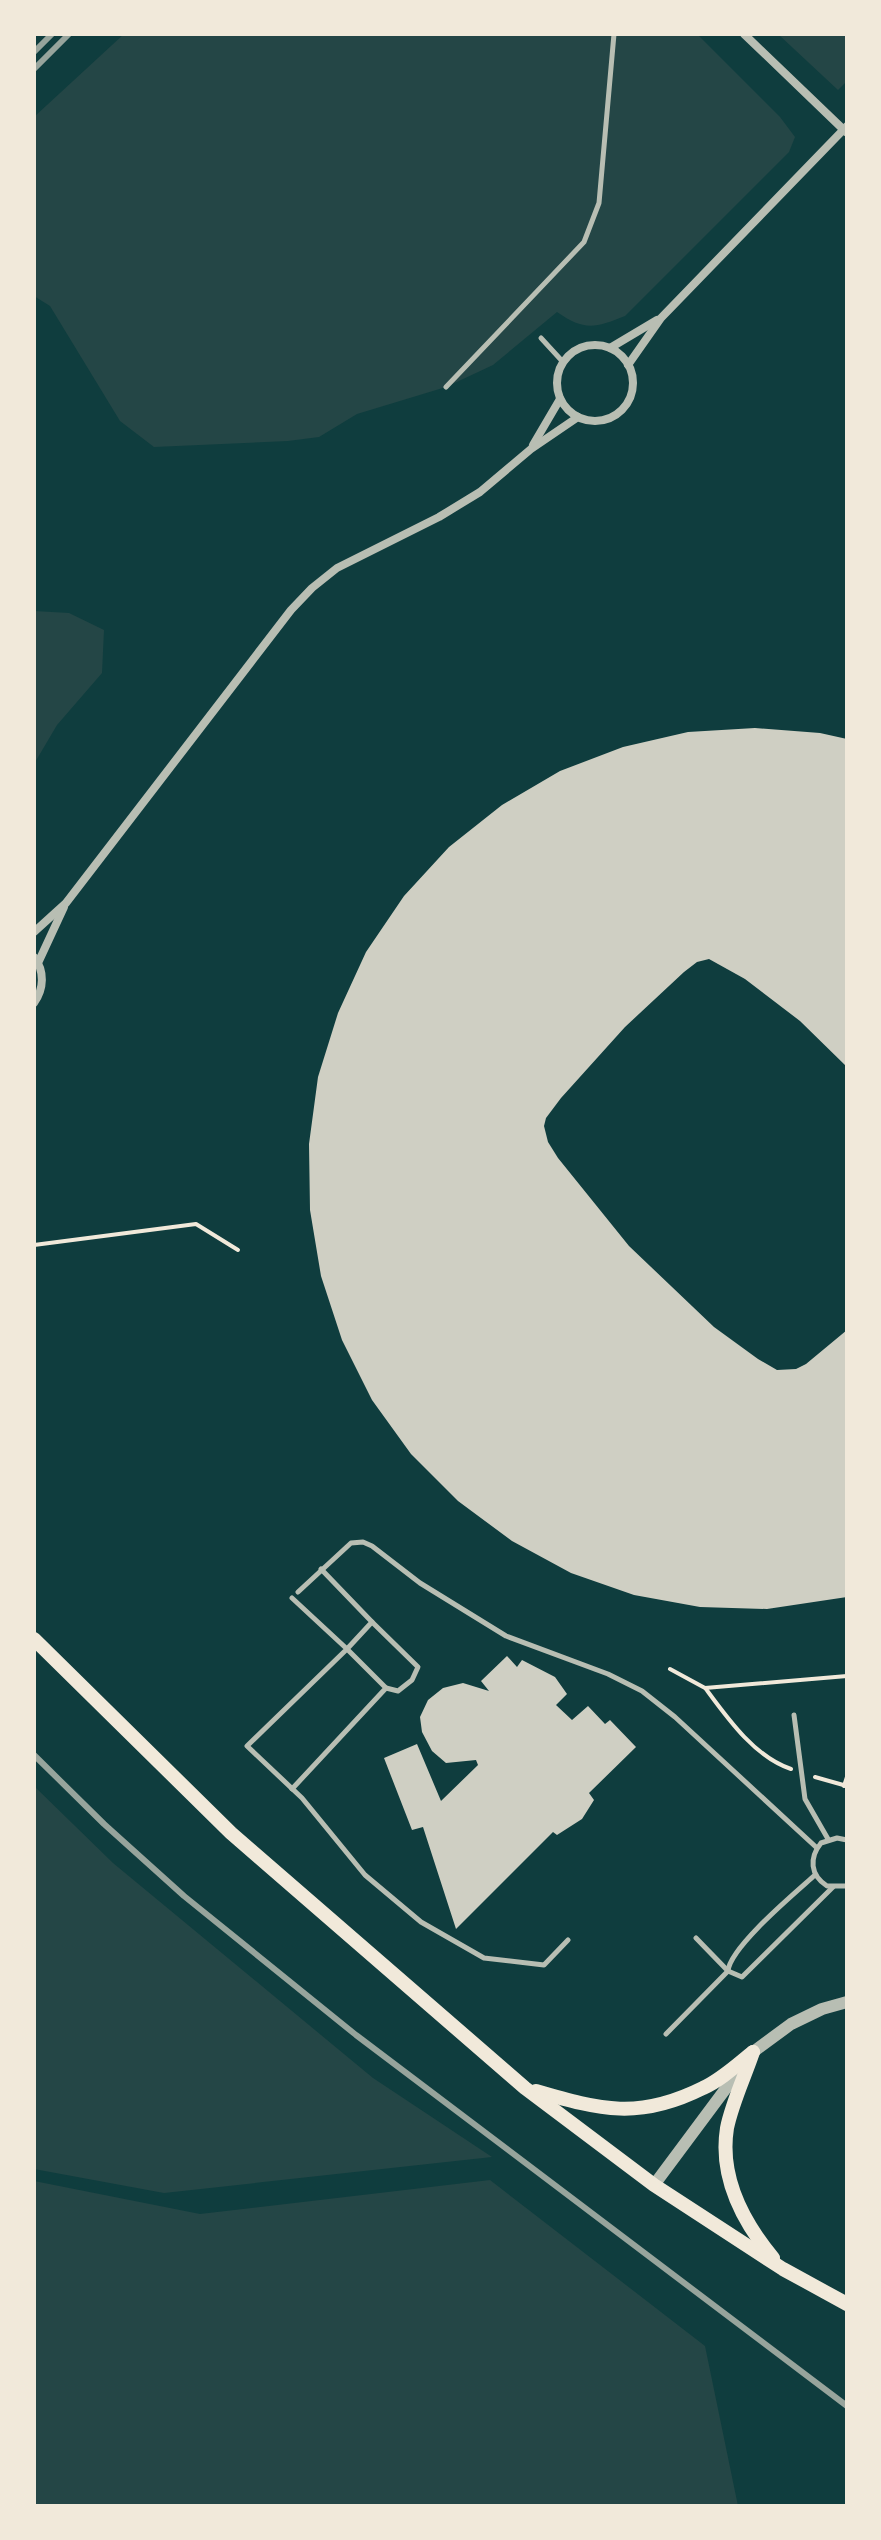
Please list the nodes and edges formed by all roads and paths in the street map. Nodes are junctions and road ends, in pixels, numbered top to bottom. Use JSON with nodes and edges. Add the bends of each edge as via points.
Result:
{"nodes":[{"id":1,"x":614,"y":34,"type":"edge"},
{"id":2,"x":744,"y":34,"type":"edge"},
{"id":3,"x":846,"y":129,"type":"edge"},
{"id":4,"x":661,"y":318,"type":"junction"},
{"id":5,"x":541,"y":338,"type":"dead end"},
{"id":6,"x":610,"y":348,"type":"junction"},
{"id":7,"x":563,"y":362,"type":"junction"},
{"id":8,"x":628,"y":365,"type":"junction"},
{"id":9,"x":446,"y":387,"type":"dead end"},
{"id":10,"x":560,"y":399,"type":"junction"},
{"id":11,"x":578,"y":417,"type":"junction"},
{"id":12,"x":531,"y":449,"type":"junction"},
{"id":13,"x":66,"y":903,"type":"junction"},
{"id":14,"x":34,"y":932,"type":"edge"},
{"id":15,"x":36,"y":960,"type":"edge"},
{"id":16,"x":34,"y":1003,"type":"edge"},
{"id":17,"x":34,"y":1245,"type":"edge"},
{"id":18,"x":238,"y":1250,"type":"dead end"},
{"id":19,"x":321,"y":1569,"type":"junction"},
{"id":20,"x":298,"y":1592,"type":"dead end"},
{"id":21,"x":292,"y":1598,"type":"dead end"},
{"id":22,"x":372,"y":1622,"type":"junction"},
{"id":23,"x":34,"y":1639,"type":"edge"},
{"id":24,"x":347,"y":1649,"type":"junction"},
{"id":25,"x":670,"y":1669,"type":"dead end"},
{"id":26,"x":847,"y":1676,"type":"edge"},
{"id":27,"x":386,"y":1688,"type":"junction"},
{"id":28,"x":705,"y":1688,"type":"junction"},
{"id":29,"x":794,"y":1715,"type":"dead end"},
{"id":30,"x":774,"y":1763,"type":"dead end"},
{"id":31,"x":847,"y":1777,"type":"edge"},
{"id":32,"x":844,"y":1786,"type":"dead end"},
{"id":33,"x":292,"y":1789,"type":"junction"},
{"id":34,"x":828,"y":1839,"type":"junction"},
{"id":35,"x":847,"y":1840,"type":"edge"},
{"id":36,"x":817,"y":1848,"type":"junction"},
{"id":37,"x":815,"y":1875,"type":"junction"},
{"id":38,"x":847,"y":1886,"type":"edge"},
{"id":39,"x":833,"y":1887,"type":"junction"},
{"id":40,"x":696,"y":1938,"type":"dead end"},
{"id":41,"x":568,"y":1940,"type":"dead end"},
{"id":42,"x":728,"y":1971,"type":"junction"},
{"id":43,"x":847,"y":2002,"type":"edge"},
{"id":44,"x":666,"y":2034,"type":"dead end"},
{"id":45,"x":753,"y":2052,"type":"junction"},
{"id":46,"x":525,"y":2088,"type":"junction"},
{"id":47,"x":654,"y":2185,"type":"junction"},
{"id":48,"x":783,"y":2269,"type":"junction"},
{"id":49,"x":847,"y":2304,"type":"edge"}],
"edges":[{"from":1,"to":9,"type":"lane","via":[[599,203],[584,242]]},
{"from":2,"to":3,"type":"street"},
{"from":3,"to":4,"type":"street"},
{"from":4,"to":6,"type":"street"},
{"from":4,"to":8,"type":"street"},
{"from":5,"to":7,"type":"lane"},
{"from":6,"to":7,"type":"street","via":[[584,346]]},
{"from":6,"to":8,"type":"street"},
{"from":7,"to":10,"type":"street","via":[[558,373]]},
{"from":8,"to":11,"type":"street","via":[[633,387],[623,408],[607,419]]},
{"from":10,"to":11,"type":"street"},
{"from":10,"to":12,"type":"street"},
{"from":11,"to":12,"type":"street"},
{"from":12,"to":13,"type":"street","via":[[480,492],[337,568],[312,588]]},
{"from":13,"to":14,"type":"street"},
{"from":13,"to":15,"type":"street"},
{"from":15,"to":16,"type":"street","via":[[42,985]]},
{"from":17,"to":18,"type":"path","via":[[196,1224]]},
{"from":19,"to":20,"type":"lane"},
{"from":19,"to":22,"type":"lane"},
{"from":19,"to":36,"type":"lane","via":[[351,1543],[363,1542],[506,1636],[626,1681],[663,1706]]},
{"from":21,"to":24,"type":"lane"},
{"from":22,"to":24,"type":"lane"},
{"from":22,"to":27,"type":"lane","via":[[418,1667],[398,1691]]},
{"from":23,"to":46,"type":"main road","via":[[231,1833]]},
{"from":24,"to":27,"type":"lane"},
{"from":24,"to":33,"type":"lane","via":[[247,1746]]},
{"from":25,"to":28,"type":"path"},
{"from":26,"to":28,"type":"path"},
{"from":27,"to":33,"type":"lane"},
{"from":28,"to":30,"type":"path"},
{"from":29,"to":34,"type":"lane","via":[[805,1799]]},
{"from":31,"to":32,"type":"path"},
{"from":33,"to":41,"type":"lane","via":[[365,1875],[421,1922],[484,1958],[544,1965]]},
{"from":34,"to":35,"type":"lane"},
{"from":34,"to":36,"type":"lane"},
{"from":36,"to":37,"type":"lane"},
{"from":37,"to":39,"type":"lane"},
{"from":37,"to":42,"type":"lane","via":[[729,1960]]},
{"from":38,"to":39,"type":"lane"},
{"from":39,"to":42,"type":"lane","via":[[742,1977]]},
{"from":40,"to":42,"type":"lane"},
{"from":42,"to":44,"type":"lane"},
{"from":43,"to":45,"type":"street","via":[[791,2024]]},
{"from":45,"to":46,"type":"main road","via":[[706,2087],[650,2108],[592,2107]]},
{"from":45,"to":47,"type":"street"},
{"from":45,"to":48,"type":"main road","via":[[727,2128],[726,2159],[742,2215]]},
{"from":46,"to":47,"type":"main road"},
{"from":47,"to":48,"type":"main road"},
{"from":48,"to":49,"type":"main road"}]}
